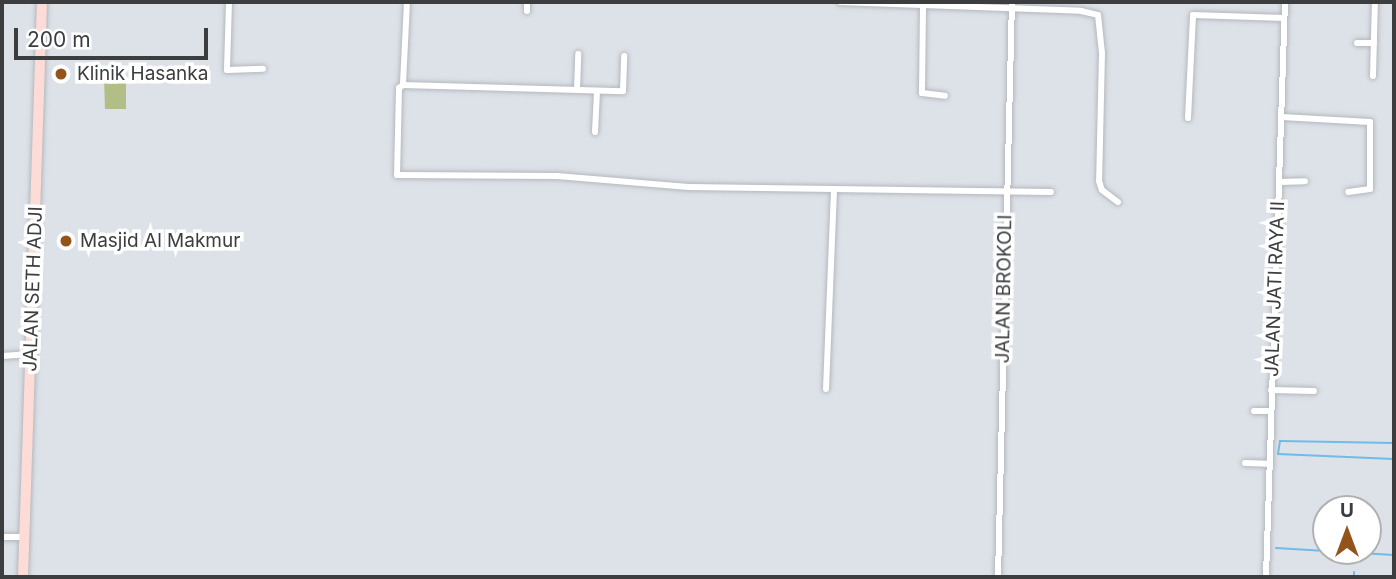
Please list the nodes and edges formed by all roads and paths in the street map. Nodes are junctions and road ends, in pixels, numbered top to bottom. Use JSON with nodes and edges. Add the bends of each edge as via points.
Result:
{"nodes":[{"id":1,"x":42,"y":2,"type":"edge"},
{"id":2,"x":229,"y":2,"type":"edge"},
{"id":3,"x":407,"y":2,"type":"edge"},
{"id":4,"x":527,"y":2,"type":"edge"},
{"id":5,"x":841,"y":2,"type":"edge"},
{"id":6,"x":1285,"y":2,"type":"edge"},
{"id":7,"x":1376,"y":2,"type":"edge"},
{"id":8,"x":1012,"y":5,"type":"edge"},
{"id":9,"x":923,"y":8,"type":"junction"},
{"id":10,"x":527,"y":11,"type":"dead end"},
{"id":11,"x":1284,"y":18,"type":"junction"},
{"id":12,"x":1357,"y":43,"type":"dead end"},
{"id":13,"x":1374,"y":43,"type":"junction"},
{"id":14,"x":578,"y":54,"type":"dead end"},
{"id":15,"x":624,"y":56,"type":"dead end"},
{"id":16,"x":263,"y":69,"type":"dead end"},
{"id":17,"x":1373,"y":76,"type":"dead end"},
{"id":18,"x":403,"y":85,"type":"junction"},
{"id":19,"x":577,"y":90,"type":"junction"},
{"id":20,"x":597,"y":91,"type":"junction"},
{"id":21,"x":945,"y":96,"type":"dead end"},
{"id":22,"x":1282,"y":117,"type":"junction"},
{"id":23,"x":1188,"y":118,"type":"dead end"},
{"id":24,"x":594,"y":132,"type":"dead end"},
{"id":25,"x":1305,"y":181,"type":"dead end"},
{"id":26,"x":1280,"y":182,"type":"junction"},
{"id":27,"x":834,"y":190,"type":"junction"},
{"id":28,"x":1006,"y":192,"type":"junction"},
{"id":29,"x":1051,"y":192,"type":"dead end"},
{"id":30,"x":1348,"y":192,"type":"dead end"},
{"id":31,"x":1118,"y":202,"type":"dead end"},
{"id":32,"x":31,"y":354,"type":"junction"},
{"id":33,"x":2,"y":356,"type":"edge"},
{"id":34,"x":826,"y":389,"type":"dead end"},
{"id":35,"x":1271,"y":390,"type":"junction"},
{"id":36,"x":1314,"y":391,"type":"dead end"},
{"id":37,"x":1254,"y":411,"type":"dead end"},
{"id":38,"x":1271,"y":411,"type":"junction"},
{"id":39,"x":1245,"y":463,"type":"dead end"},
{"id":40,"x":1269,"y":464,"type":"junction"},
{"id":41,"x":2,"y":537,"type":"edge"},
{"id":42,"x":24,"y":537,"type":"junction"},
{"id":43,"x":23,"y":577,"type":"edge"},
{"id":44,"x":998,"y":577,"type":"edge"},
{"id":45,"x":1266,"y":577,"type":"edge"}],
"edges":[{"from":1,"to":32,"type":"street","name":"JALAN SETH ADJI"},
{"from":2,"to":16,"type":"street","via":[[227,69]]},
{"from":3,"to":18,"type":"street"},
{"from":4,"to":10,"type":"street"},
{"from":5,"to":9,"type":"street"},
{"from":6,"to":11,"type":"street","name":"JALAN JATI RAYA II"},
{"from":7,"to":13,"type":"street"},
{"from":8,"to":9,"type":"street"},
{"from":8,"to":28,"type":"street","name":"JALAN BROKOLI"},
{"from":8,"to":31,"type":"street","via":[[1098,15],[1102,53],[1098,181]]},
{"from":9,"to":21,"type":"street","via":[[922,93]]},
{"from":11,"to":22,"type":"street","name":"JALAN JATI RAYA II"},
{"from":11,"to":23,"type":"street","via":[[1193,15]]},
{"from":12,"to":13,"type":"street"},
{"from":13,"to":17,"type":"street"},
{"from":14,"to":19,"type":"street"},
{"from":15,"to":20,"type":"street","via":[[625,89]]},
{"from":18,"to":19,"type":"street"},
{"from":18,"to":27,"type":"street","via":[[399,88],[397,175],[558,176],[689,187]]},
{"from":19,"to":20,"type":"street"},
{"from":20,"to":24,"type":"street"},
{"from":22,"to":26,"type":"street","name":"JALAN JATI RAYA II"},
{"from":22,"to":30,"type":"street","via":[[1370,122],[1370,189]]},
{"from":25,"to":26,"type":"street"},
{"from":26,"to":35,"type":"street","name":"JALAN JATI RAYA II"},
{"from":27,"to":28,"type":"street"},
{"from":27,"to":34,"type":"street"},
{"from":28,"to":29,"type":"street"},
{"from":28,"to":44,"type":"street","name":"JALAN BROKOLI"},
{"from":32,"to":33,"type":"street"},
{"from":32,"to":42,"type":"street","name":"JALAN SETH ADJI"},
{"from":35,"to":36,"type":"street"},
{"from":35,"to":38,"type":"street","name":"JALAN JATI RAYA II"},
{"from":37,"to":38,"type":"street"},
{"from":38,"to":40,"type":"street","name":"JALAN JATI RAYA II"},
{"from":39,"to":40,"type":"street"},
{"from":40,"to":45,"type":"street","name":"JALAN JATI RAYA II"},
{"from":41,"to":42,"type":"street"},
{"from":42,"to":43,"type":"street","name":"JALAN SETH ADJI"}]}
